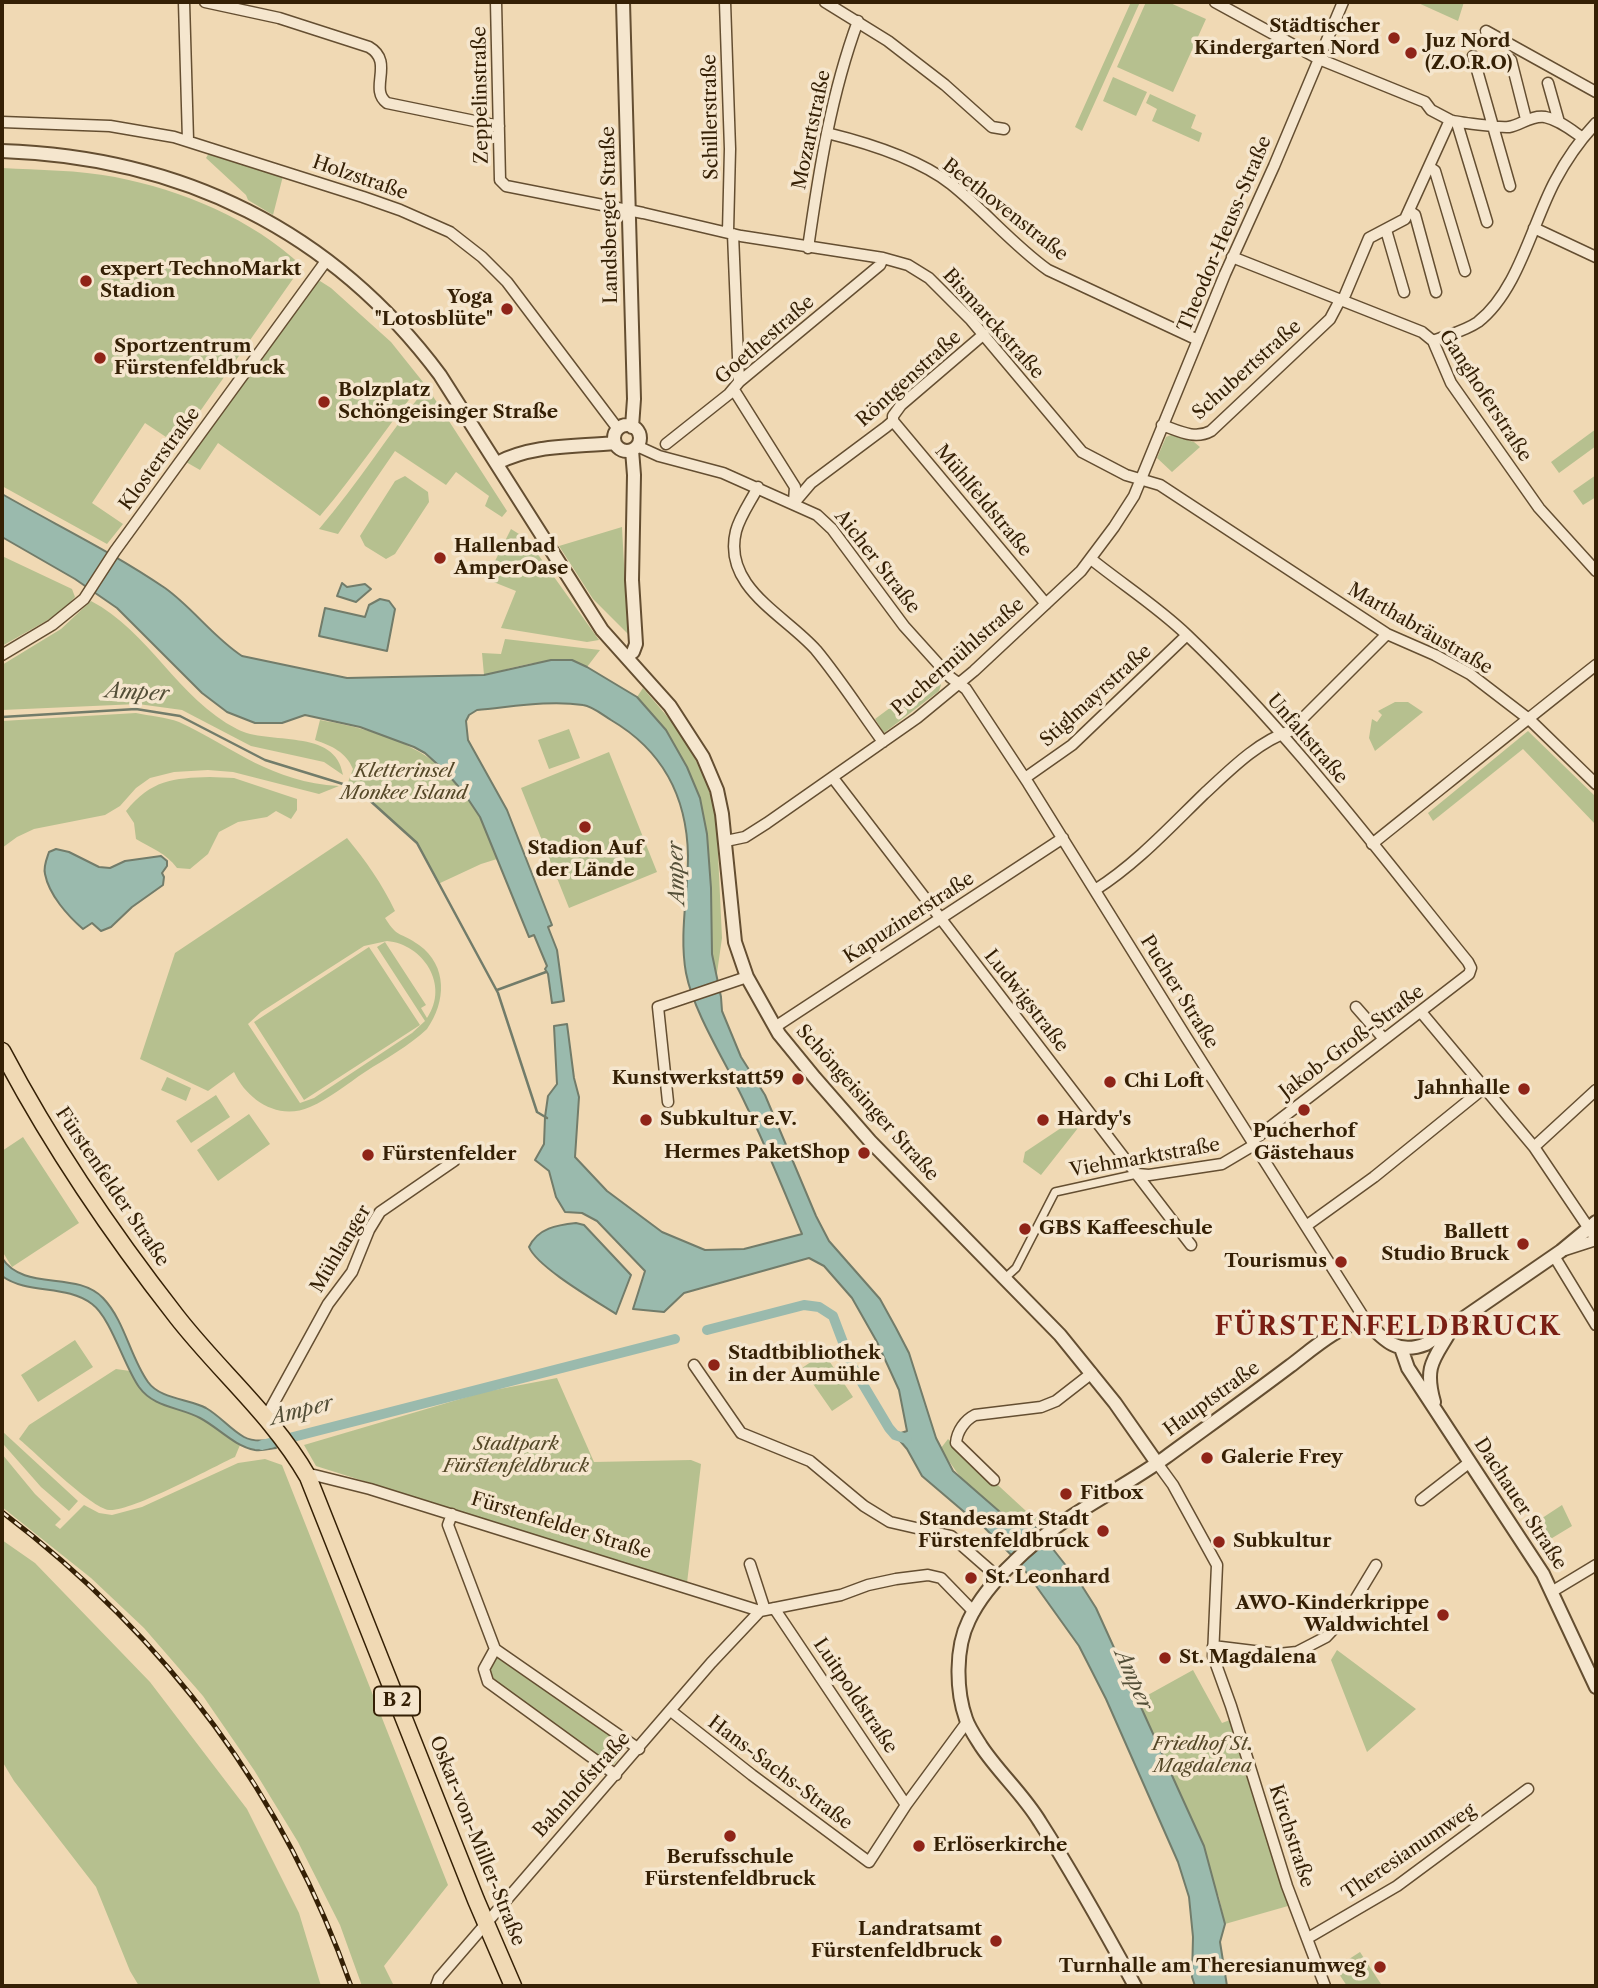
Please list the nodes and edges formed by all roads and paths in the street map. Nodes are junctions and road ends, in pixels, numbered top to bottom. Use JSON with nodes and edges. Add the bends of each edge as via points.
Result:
{"nodes":[{"id":1,"x":184,"y":2,"type":"edge"},
{"id":2,"x":205,"y":2,"type":"edge"},
{"id":3,"x":496,"y":2,"type":"edge"},
{"id":4,"x":623,"y":2,"type":"edge"},
{"id":5,"x":725,"y":2,"type":"edge"},
{"id":6,"x":825,"y":2,"type":"edge"},
{"id":7,"x":1215,"y":2,"type":"edge"},
{"id":8,"x":1343,"y":2,"type":"edge"},
{"id":9,"x":858,"y":21,"type":"junction"},
{"id":10,"x":1486,"y":31,"type":"dead end"},
{"id":11,"x":1473,"y":56,"type":"dead end"},
{"id":12,"x":1319,"y":59,"type":"junction"},
{"id":13,"x":1511,"y":60,"type":"dead end"},
{"id":14,"x":1548,"y":83,"type":"dead end"},
{"id":15,"x":1596,"y":92,"type":"edge"},
{"id":16,"x":1526,"y":119,"type":"junction"},
{"id":17,"x":2,"y":122,"type":"edge"},
{"id":18,"x":1453,"y":122,"type":"junction"},
{"id":19,"x":1559,"y":122,"type":"junction"},
{"id":20,"x":1596,"y":123,"type":"edge"},
{"id":21,"x":499,"y":126,"type":"junction"},
{"id":22,"x":1492,"y":126,"type":"junction"},
{"id":23,"x":1004,"y":129,"type":"dead end"},
{"id":24,"x":827,"y":133,"type":"junction"},
{"id":25,"x":1583,"y":138,"type":"junction"},
{"id":26,"x":188,"y":140,"type":"junction"},
{"id":27,"x":2,"y":151,"type":"edge"},
{"id":28,"x":1429,"y":167,"type":"junction"},
{"id":29,"x":1510,"y":186,"type":"dead end"},
{"id":30,"x":629,"y":211,"type":"junction"},
{"id":31,"x":1409,"y":211,"type":"junction"},
{"id":32,"x":1486,"y":222,"type":"dead end"},
{"id":33,"x":1534,"y":228,"type":"junction"},
{"id":34,"x":1386,"y":230,"type":"junction"},
{"id":35,"x":731,"y":233,"type":"junction"},
{"id":36,"x":808,"y":248,"type":"junction"},
{"id":37,"x":1232,"y":257,"type":"junction"},
{"id":38,"x":1596,"y":257,"type":"edge"},
{"id":39,"x":883,"y":258,"type":"junction"},
{"id":40,"x":326,"y":261,"type":"junction"},
{"id":41,"x":1465,"y":271,"type":"dead end"},
{"id":42,"x":1404,"y":292,"type":"dead end"},
{"id":43,"x":1436,"y":292,"type":"dead end"},
{"id":44,"x":1343,"y":297,"type":"junction"},
{"id":45,"x":984,"y":334,"type":"junction"},
{"id":46,"x":1198,"y":340,"type":"junction"},
{"id":47,"x":1433,"y":341,"type":"junction"},
{"id":48,"x":737,"y":386,"type":"junction"},
{"id":49,"x":893,"y":421,"type":"junction"},
{"id":50,"x":1163,"y":425,"type":"junction"},
{"id":51,"x":632,"y":426,"type":"junction"},
{"id":52,"x":618,"y":429,"type":"junction"},
{"id":53,"x":615,"y":443,"type":"junction"},
{"id":54,"x":666,"y":444,"type":"dead end"},
{"id":55,"x":635,"y":448,"type":"junction"},
{"id":56,"x":497,"y":463,"type":"junction"},
{"id":57,"x":1140,"y":480,"type":"junction"},
{"id":58,"x":758,"y":488,"type":"junction"},
{"id":59,"x":794,"y":503,"type":"junction"},
{"id":60,"x":1091,"y":559,"type":"junction"},
{"id":61,"x":1596,"y":571,"type":"edge"},
{"id":62,"x":583,"y":599,"type":"junction"},
{"id":63,"x":1046,"y":604,"type":"junction"},
{"id":64,"x":1387,"y":634,"type":"junction"},
{"id":65,"x":1187,"y":635,"type":"junction"},
{"id":66,"x":633,"y":652,"type":"junction"},
{"id":67,"x":2,"y":656,"type":"edge"},
{"id":68,"x":1596,"y":665,"type":"edge"},
{"id":69,"x":959,"y":684,"type":"junction"},
{"id":70,"x":670,"y":706,"type":"junction"},
{"id":71,"x":1530,"y":720,"type":"junction"},
{"id":72,"x":1282,"y":734,"type":"junction"},
{"id":73,"x":883,"y":742,"type":"junction"},
{"id":74,"x":833,"y":778,"type":"junction"},
{"id":75,"x":1025,"y":778,"type":"junction"},
{"id":76,"x":1596,"y":784,"type":"edge"},
{"id":77,"x":1063,"y":838,"type":"junction"},
{"id":78,"x":726,"y":841,"type":"junction"},
{"id":79,"x":1372,"y":844,"type":"junction"},
{"id":80,"x":1095,"y":890,"type":"junction"},
{"id":81,"x":941,"y":918,"type":"junction"},
{"id":82,"x":1471,"y":968,"type":"joint"},
{"id":83,"x":747,"y":977,"type":"junction"},
{"id":84,"x":1356,"y":1007,"type":"dead end"},
{"id":85,"x":1421,"y":1012,"type":"junction"},
{"id":86,"x":775,"y":1027,"type":"junction"},
{"id":87,"x":1384,"y":1039,"type":"junction"},
{"id":88,"x":2,"y":1051,"type":"edge"},
{"id":89,"x":1483,"y":1088,"type":"junction"},
{"id":90,"x":1596,"y":1090,"type":"edge"},
{"id":91,"x":668,"y":1102,"type":"dead end"},
{"id":92,"x":1253,"y":1143,"type":"junction"},
{"id":93,"x":1534,"y":1147,"type":"junction"},
{"id":94,"x":454,"y":1161,"type":"dead end"},
{"id":95,"x":1137,"y":1174,"type":"junction"},
{"id":96,"x":1306,"y":1226,"type":"junction"},
{"id":97,"x":1594,"y":1232,"type":"edge"},
{"id":98,"x":1191,"y":1245,"type":"dead end"},
{"id":99,"x":1558,"y":1253,"type":"junction"},
{"id":100,"x":1005,"y":1278,"type":"junction"},
{"id":101,"x":1366,"y":1321,"type":"junction"},
{"id":102,"x":1454,"y":1324,"type":"junction"},
{"id":103,"x":1596,"y":1325,"type":"edge"},
{"id":104,"x":1401,"y":1348,"type":"junction"},
{"id":105,"x":694,"y":1365,"type":"dead end"},
{"id":106,"x":1092,"y":1373,"type":"junction"},
{"id":107,"x":1437,"y":1413,"type":"junction"},
{"id":108,"x":266,"y":1417,"type":"junction"},
{"id":109,"x":1470,"y":1462,"type":"junction"},
{"id":110,"x":1157,"y":1463,"type":"junction"},
{"id":111,"x":308,"y":1477,"type":"junction"},
{"id":112,"x":994,"y":1480,"type":"dead end"},
{"id":113,"x":1421,"y":1500,"type":"dead end"},
{"id":114,"x":452,"y":1514,"type":"junction"},
{"id":115,"x":750,"y":1563,"type":"dead end"},
{"id":116,"x":1376,"y":1565,"type":"dead end"},
{"id":117,"x":1596,"y":1565,"type":"edge"},
{"id":118,"x":999,"y":1578,"type":"junction"},
{"id":119,"x":1553,"y":1591,"type":"junction"},
{"id":120,"x":766,"y":1609,"type":"junction"},
{"id":121,"x":974,"y":1612,"type":"junction"},
{"id":122,"x":1213,"y":1646,"type":"junction"},
{"id":123,"x":495,"y":1649,"type":"junction"},
{"id":124,"x":1596,"y":1687,"type":"edge"},
{"id":125,"x":671,"y":1711,"type":"junction"},
{"id":126,"x":967,"y":1722,"type":"junction"},
{"id":127,"x":639,"y":1749,"type":"junction"},
{"id":128,"x":616,"y":1775,"type":"junction"},
{"id":129,"x":1528,"y":1790,"type":"dead end"},
{"id":130,"x":906,"y":1805,"type":"junction"},
{"id":131,"x":488,"y":1924,"type":"junction"},
{"id":132,"x":1308,"y":1938,"type":"junction"},
{"id":133,"x":436,"y":1986,"type":"edge"},
{"id":134,"x":513,"y":1986,"type":"edge"},
{"id":135,"x":1135,"y":1986,"type":"edge"},
{"id":136,"x":1325,"y":1986,"type":"edge"}],
"edges":[{"from":1,"to":26,"type":"street"},
{"from":2,"to":21,"type":"street","via":[[279,18],[369,47],[379,54],[380,92],[387,103]]},
{"from":3,"to":21,"type":"street","name":"Zeppelinstraße"},
{"from":4,"to":30,"type":"street","name":"Landsberger Straße"},
{"from":5,"to":35,"type":"street","name":"Schillerstraße"},
{"from":6,"to":9,"type":"street"},
{"from":7,"to":12,"type":"street"},
{"from":8,"to":12,"type":"street","name":"Theodor-Heuss-Straße"},
{"from":9,"to":23,"type":"street","via":[[914,60],[992,127]]},
{"from":9,"to":24,"type":"street","name":"Mozartstraße"},
{"from":10,"to":15,"type":"street"},
{"from":11,"to":22,"type":"street"},
{"from":12,"to":18,"type":"street","via":[[1425,102]]},
{"from":12,"to":37,"type":"street","name":"Theodor-Heuss-Straße"},
{"from":13,"to":16,"type":"street"},
{"from":14,"to":19,"type":"street"},
{"from":16,"to":19,"type":"street","via":[[1543,117]]},
{"from":16,"to":22,"type":"street","via":[[1510,127]]},
{"from":17,"to":26,"type":"street","name":"Holzstraße","via":[[110,126]]},
{"from":18,"to":22,"type":"street"},
{"from":18,"to":28,"type":"street"},
{"from":18,"to":32,"type":"street"},
{"from":19,"to":25,"type":"street"},
{"from":20,"to":25,"type":"street"},
{"from":21,"to":30,"type":"street","name":"Zeppelinstraße","via":[[500,180],[506,187]]},
{"from":22,"to":29,"type":"street"},
{"from":24,"to":36,"type":"street","name":"Mozartstraße"},
{"from":24,"to":46,"type":"street","name":"Beethovenstraße","via":[[905,158],[938,176],[1048,270]]},
{"from":25,"to":33,"type":"street","via":[[1555,181]]},
{"from":26,"to":52,"type":"street","name":"Holzstraße","via":[[398,209],[450,232],[507,282]]},
{"from":27,"to":40,"type":"street","name":"Schöngeisinger Straße","via":[[89,158],[171,178],[251,212]]},
{"from":28,"to":31,"type":"street"},
{"from":28,"to":41,"type":"street","via":[[1435,171]]},
{"from":30,"to":35,"type":"street","name":"Bismarckstraße"},
{"from":30,"to":51,"type":"street","name":"Landsberger Straße"},
{"from":31,"to":34,"type":"street","name":"Schubertstraße","via":[[1405,219]]},
{"from":31,"to":43,"type":"street","via":[[1415,215]]},
{"from":33,"to":38,"type":"street"},
{"from":33,"to":47,"type":"street","via":[[1497,303],[1475,324]]},
{"from":34,"to":42,"type":"street"},
{"from":34,"to":44,"type":"street","name":"Schubertstraße","via":[[1369,238]]},
{"from":35,"to":36,"type":"street","name":"Bismarckstraße"},
{"from":35,"to":48,"type":"street","name":"Schillerstraße"},
{"from":36,"to":39,"type":"street","name":"Bismarckstraße"},
{"from":37,"to":44,"type":"street","name":"Ganghoferstraße"},
{"from":37,"to":46,"type":"street","name":"Theodor-Heuss-Straße"},
{"from":39,"to":45,"type":"street","name":"Bismarckstraße","via":[[925,276]]},
{"from":39,"to":48,"type":"street","name":"Goethestraße"},
{"from":40,"to":56,"type":"street","name":"Schöngeisinger Straße","via":[[385,310],[422,352]]},
{"from":40,"to":67,"type":"street","name":"Klosterstraße","via":[[89,593],[52,625]]},
{"from":44,"to":47,"type":"street","name":"Ganghoferstraße"},
{"from":44,"to":50,"type":"street","name":"Schubertstraße","via":[[1331,318],[1211,431],[1194,435]]},
{"from":45,"to":49,"type":"street","name":"Röntgenstraße","via":[[901,405]]},
{"from":45,"to":57,"type":"street","name":"Bismarckstraße","via":[[1082,453]]},
{"from":46,"to":50,"type":"street","name":"Theodor-Heuss-Straße"},
{"from":47,"to":61,"type":"street","name":"Ganghoferstraße","via":[[1451,383],[1532,499]]},
{"from":48,"to":54,"type":"street","name":"Goethestraße"},
{"from":48,"to":59,"type":"street","via":[[795,487]]},
{"from":49,"to":59,"type":"street","name":"Röntgenstraße","via":[[807,486]]},
{"from":49,"to":63,"type":"street","name":"Mühlfeldstraße"},
{"from":50,"to":57,"type":"street","name":"Theodor-Heuss-Straße"},
{"from":51,"to":52,"type":"street"},
{"from":51,"to":55,"type":"street","via":[[639,435]]},
{"from":52,"to":53,"type":"street"},
{"from":53,"to":55,"type":"street","via":[[621,450]]},
{"from":53,"to":56,"type":"street","via":[[537,449]]},
{"from":55,"to":58,"type":"street","name":"Aicher Straße"},
{"from":55,"to":66,"type":"street"},
{"from":56,"to":62,"type":"street","name":"Schöngeisinger Straße"},
{"from":57,"to":60,"type":"street","name":"Puchermühlstraße","via":[[1126,510]]},
{"from":57,"to":64,"type":"street","name":"Marthabräustraße","via":[[1160,485]]},
{"from":58,"to":59,"type":"street","name":"Aicher Straße"},
{"from":58,"to":73,"type":"street","via":[[734,540],[743,581],[814,649]]},
{"from":59,"to":69,"type":"street","name":"Aicher Straße","via":[[829,525],[904,626]]},
{"from":60,"to":63,"type":"street","name":"Puchermühlstraße"},
{"from":60,"to":65,"type":"street","name":"Unfaltstraße"},
{"from":62,"to":66,"type":"street","name":"Schöngeisinger Straße"},
{"from":62,"to":70,"type":"street","name":"Schöngeisinger Straße","via":[[602,630]]},
{"from":63,"to":69,"type":"street","name":"Puchermühlstraße"},
{"from":64,"to":71,"type":"street","name":"Marthabräustraße","via":[[1460,668]]},
{"from":64,"to":72,"type":"street"},
{"from":65,"to":72,"type":"street","name":"Unfaltstraße"},
{"from":65,"to":75,"type":"street","name":"Stiglmayrstraße","via":[[1072,746]]},
{"from":66,"to":70,"type":"street","name":"Schöngeisinger Straße"},
{"from":68,"to":71,"type":"street"},
{"from":69,"to":73,"type":"street","name":"Puchermühlstraße"},
{"from":69,"to":75,"type":"street","name":"Pucher Straße"},
{"from":70,"to":78,"type":"street","name":"Schöngeisinger Straße","via":[[713,779]]},
{"from":71,"to":76,"type":"street","name":"Marthabräustraße"},
{"from":71,"to":79,"type":"street"},
{"from":72,"to":79,"type":"street","name":"Unfaltstraße"},
{"from":72,"to":80,"type":"street","via":[[1242,761],[1128,867]]},
{"from":73,"to":74,"type":"street","name":"Puchermühlstraße"},
{"from":74,"to":78,"type":"street","name":"Puchermühlstraße","via":[[745,837]]},
{"from":74,"to":81,"type":"street","name":"Ludwigstraße"},
{"from":75,"to":77,"type":"street","name":"Pucher Straße"},
{"from":77,"to":80,"type":"street","name":"Pucher Straße"},
{"from":77,"to":81,"type":"street","name":"Kapuzinerstraße"},
{"from":78,"to":83,"type":"street","name":"Schöngeisinger Straße","via":[[733,930]]},
{"from":79,"to":82,"type":"street","name":"Unfaltstraße"},
{"from":80,"to":92,"type":"street","name":"Pucher Straße"},
{"from":81,"to":86,"type":"street","name":"Kapuzinerstraße"},
{"from":81,"to":95,"type":"street","name":"Ludwigstraße"},
{"from":82,"to":85,"type":"street","name":"Jakob-Groß-Straße"},
{"from":83,"to":86,"type":"street","name":"Schöngeisinger Straße"},
{"from":83,"to":91,"type":"street","via":[[658,1007]]},
{"from":84,"to":87,"type":"street"},
{"from":85,"to":87,"type":"street","name":"Jakob-Groß-Straße"},
{"from":85,"to":89,"type":"street"},
{"from":86,"to":100,"type":"street","name":"Schöngeisinger Straße","via":[[862,1132]]},
{"from":87,"to":92,"type":"street","name":"Jakob-Groß-Straße"},
{"from":88,"to":108,"type":"main road","name":"Fürstenfelder Straße","number":"B 2","via":[[121,1241],[177,1318]]},
{"from":89,"to":93,"type":"street"},
{"from":89,"to":96,"type":"street"},
{"from":90,"to":93,"type":"street"},
{"from":92,"to":95,"type":"street","name":"Viehmarktstraße","via":[[1222,1164]]},
{"from":92,"to":96,"type":"street","name":"Pucher Straße"},
{"from":93,"to":97,"type":"street"},
{"from":94,"to":108,"type":"street","name":"Mühlanger","via":[[380,1212],[352,1272],[328,1304]]},
{"from":95,"to":98,"type":"street","name":"Ludwigstraße"},
{"from":95,"to":100,"type":"street","name":"Viehmarktstraße","via":[[1055,1192],[1016,1268]]},
{"from":96,"to":101,"type":"street","name":"Pucher Straße"},
{"from":97,"to":99,"type":"street"},
{"from":99,"to":102,"type":"street"},
{"from":99,"to":103,"type":"street"},
{"from":100,"to":106,"type":"street","name":"Schöngeisinger Straße"},
{"from":101,"to":104,"type":"street"},
{"from":101,"to":110,"type":"street","name":"Hauptstraße","via":[[1323,1341]]},
{"from":102,"to":104,"type":"street","via":[[1426,1344]]},
{"from":102,"to":107,"type":"street","via":[[1430,1367]]},
{"from":104,"to":107,"type":"street","name":"Dachauer Straße","via":[[1403,1359]]},
{"from":105,"to":118,"type":"street","via":[[741,1433],[810,1461],[890,1522],[951,1536]]},
{"from":106,"to":110,"type":"street","name":"Schöngeisinger Straße"},
{"from":106,"to":112,"type":"street","via":[[1041,1407],[968,1419],[956,1443]]},
{"from":107,"to":109,"type":"street","name":"Dachauer Straße"},
{"from":108,"to":111,"type":"main road","name":"Fürstenfelder Straße","number":"B 2"},
{"from":109,"to":113,"type":"street"},
{"from":109,"to":119,"type":"street","name":"Dachauer Straße"},
{"from":110,"to":118,"type":"street","name":"Hauptstraße","via":[[1045,1535]]},
{"from":110,"to":122,"type":"street","name":"Kirchstraße","via":[[1217,1565]]},
{"from":111,"to":114,"type":"street","name":"Fürstenfelder Straße","via":[[370,1489]]},
{"from":111,"to":131,"type":"main road","name":"Oskar-von-Miller-Straße","number":"B 2"},
{"from":114,"to":120,"type":"street","name":"Fürstenfelder Straße"},
{"from":114,"to":123,"type":"street","via":[[448,1525]]},
{"from":115,"to":120,"type":"street","name":"Luitpoldstraße"},
{"from":116,"to":122,"type":"street","via":[[1344,1618],[1326,1637],[1297,1652]]},
{"from":117,"to":119,"type":"street"},
{"from":118,"to":121,"type":"street","name":"Hauptstraße"},
{"from":119,"to":124,"type":"street","name":"Dachauer Straße"},
{"from":120,"to":121,"type":"street","name":"Fürstenfelder Straße","via":[[928,1575],[941,1577]]},
{"from":120,"to":125,"type":"street","name":"Bahnhofstraße"},
{"from":120,"to":130,"type":"street","name":"Luitpoldstraße"},
{"from":121,"to":126,"type":"street","name":"Hauptstraße","via":[[965,1629],[959,1668]]},
{"from":122,"to":132,"type":"street","name":"Kirchstraße","via":[[1215,1665]]},
{"from":123,"to":127,"type":"street"},
{"from":123,"to":128,"type":"street","via":[[484,1669],[488,1682]]},
{"from":125,"to":127,"type":"street","name":"Bahnhofstraße"},
{"from":125,"to":130,"type":"street","name":"Hans-Sachs-Straße","via":[[869,1862]]},
{"from":126,"to":130,"type":"street"},
{"from":126,"to":135,"type":"street","via":[[1038,1818]]},
{"from":127,"to":128,"type":"street","name":"Bahnhofstraße"},
{"from":128,"to":131,"type":"street","name":"Bahnhofstraße"},
{"from":129,"to":132,"type":"street","name":"Theresianumweg","via":[[1397,1886]]},
{"from":131,"to":133,"type":"street","name":"Bahnhofstraße"},
{"from":131,"to":134,"type":"main road","name":"Oskar-von-Miller-Straße","number":"B 2"},
{"from":132,"to":136,"type":"street","name":"Kirchstraße"}]}
